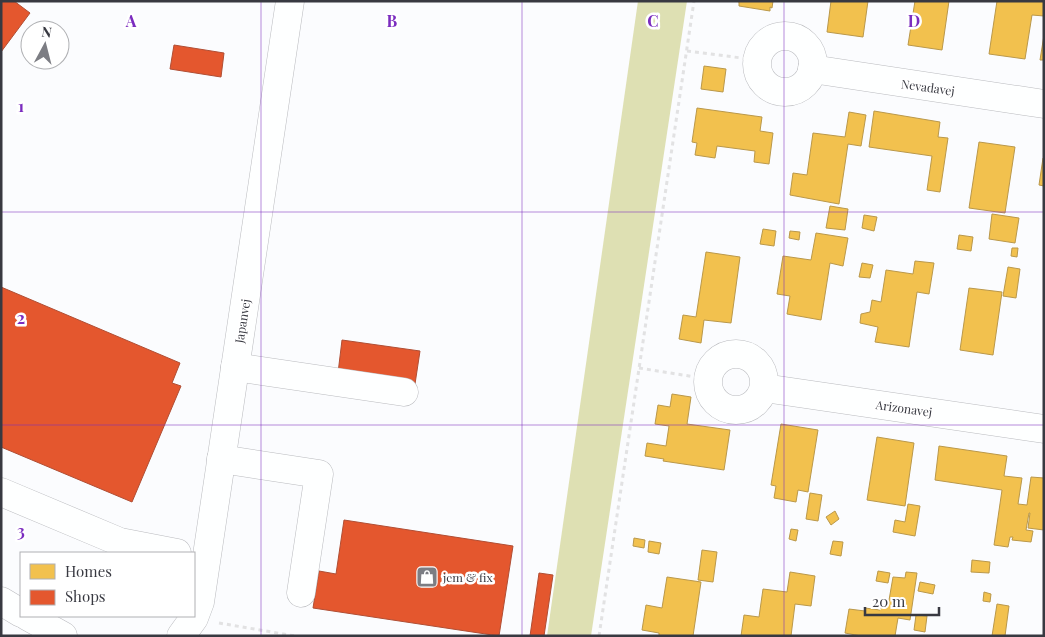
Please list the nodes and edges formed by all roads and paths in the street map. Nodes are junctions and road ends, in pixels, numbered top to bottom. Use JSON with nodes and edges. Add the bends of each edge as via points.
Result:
{"nodes":[{"id":1,"x":290,"y":1,"type":"edge"},
{"id":2,"x":694,"y":1,"type":"edge"},
{"id":3,"x":686,"y":51,"type":"junction"},
{"id":4,"x":757,"y":60,"type":"junction"},
{"id":5,"x":812,"y":69,"type":"junction"},
{"id":6,"x":1044,"y":104,"type":"edge"},
{"id":7,"x":235,"y":367,"type":"junction"},
{"id":8,"x":639,"y":368,"type":"junction"},
{"id":9,"x":708,"y":379,"type":"junction"},
{"id":10,"x":764,"y":388,"type":"junction"},
{"id":11,"x":404,"y":392,"type":"dead end"},
{"id":12,"x":1044,"y":429,"type":"edge"},
{"id":13,"x":221,"y":459,"type":"junction"},
{"id":14,"x":1,"y":492,"type":"edge"},
{"id":15,"x":172,"y":552,"type":"edge"},
{"id":16,"x":200,"y":558,"type":"edge"},
{"id":17,"x":301,"y":593,"type":"dead end"},
{"id":18,"x":1,"y":602,"type":"edge"},
{"id":19,"x":20,"y":612,"type":"edge"},
{"id":20,"x":195,"y":612,"type":"edge"},
{"id":21,"x":29,"y":617,"type":"edge"},
{"id":22,"x":188,"y":627,"type":"edge"},
{"id":23,"x":57,"y":634,"type":"edge"},
{"id":24,"x":295,"y":636,"type":"edge"},
{"id":25,"x":599,"y":636,"type":"edge"}],
"edges":[{"from":1,"to":7,"type":"street","name":"Japanvej"},
{"from":2,"to":3,"type":"path"},
{"from":3,"to":4,"type":"path"},
{"from":3,"to":8,"type":"path"},
{"from":4,"to":5,"type":"street","via":[[760,78],[775,91],[785,92],[802,86]]},
{"from":4,"to":5,"type":"street","via":[[764,44],[780,36],[789,37],[805,44],[810,52]]},
{"from":5,"to":6,"type":"street","name":"Nevadavej"},
{"from":7,"to":11,"type":"street"},
{"from":7,"to":13,"type":"street","name":"Japanvej"},
{"from":8,"to":9,"type":"path"},
{"from":8,"to":25,"type":"path"},
{"from":9,"to":10,"type":"street","via":[[712,397],[727,409],[746,409],[754,404]]},
{"from":9,"to":10,"type":"street","via":[[711,370],[723,357],[740,354],[756,363],[761,370]]},
{"from":10,"to":12,"type":"street","name":"Arizonavej"},
{"from":13,"to":16,"type":"street","name":"Japanvej"},
{"from":13,"to":17,"type":"street","via":[[319,474]]},
{"from":14,"to":15,"type":"street","via":[[120,542]]},
{"from":16,"to":20,"type":"street","name":"Japanvej","via":[[200,602]]},
{"from":18,"to":19,"type":"street"},
{"from":21,"to":23,"type":"street"},
{"from":22,"to":24,"type":"path"}]}
